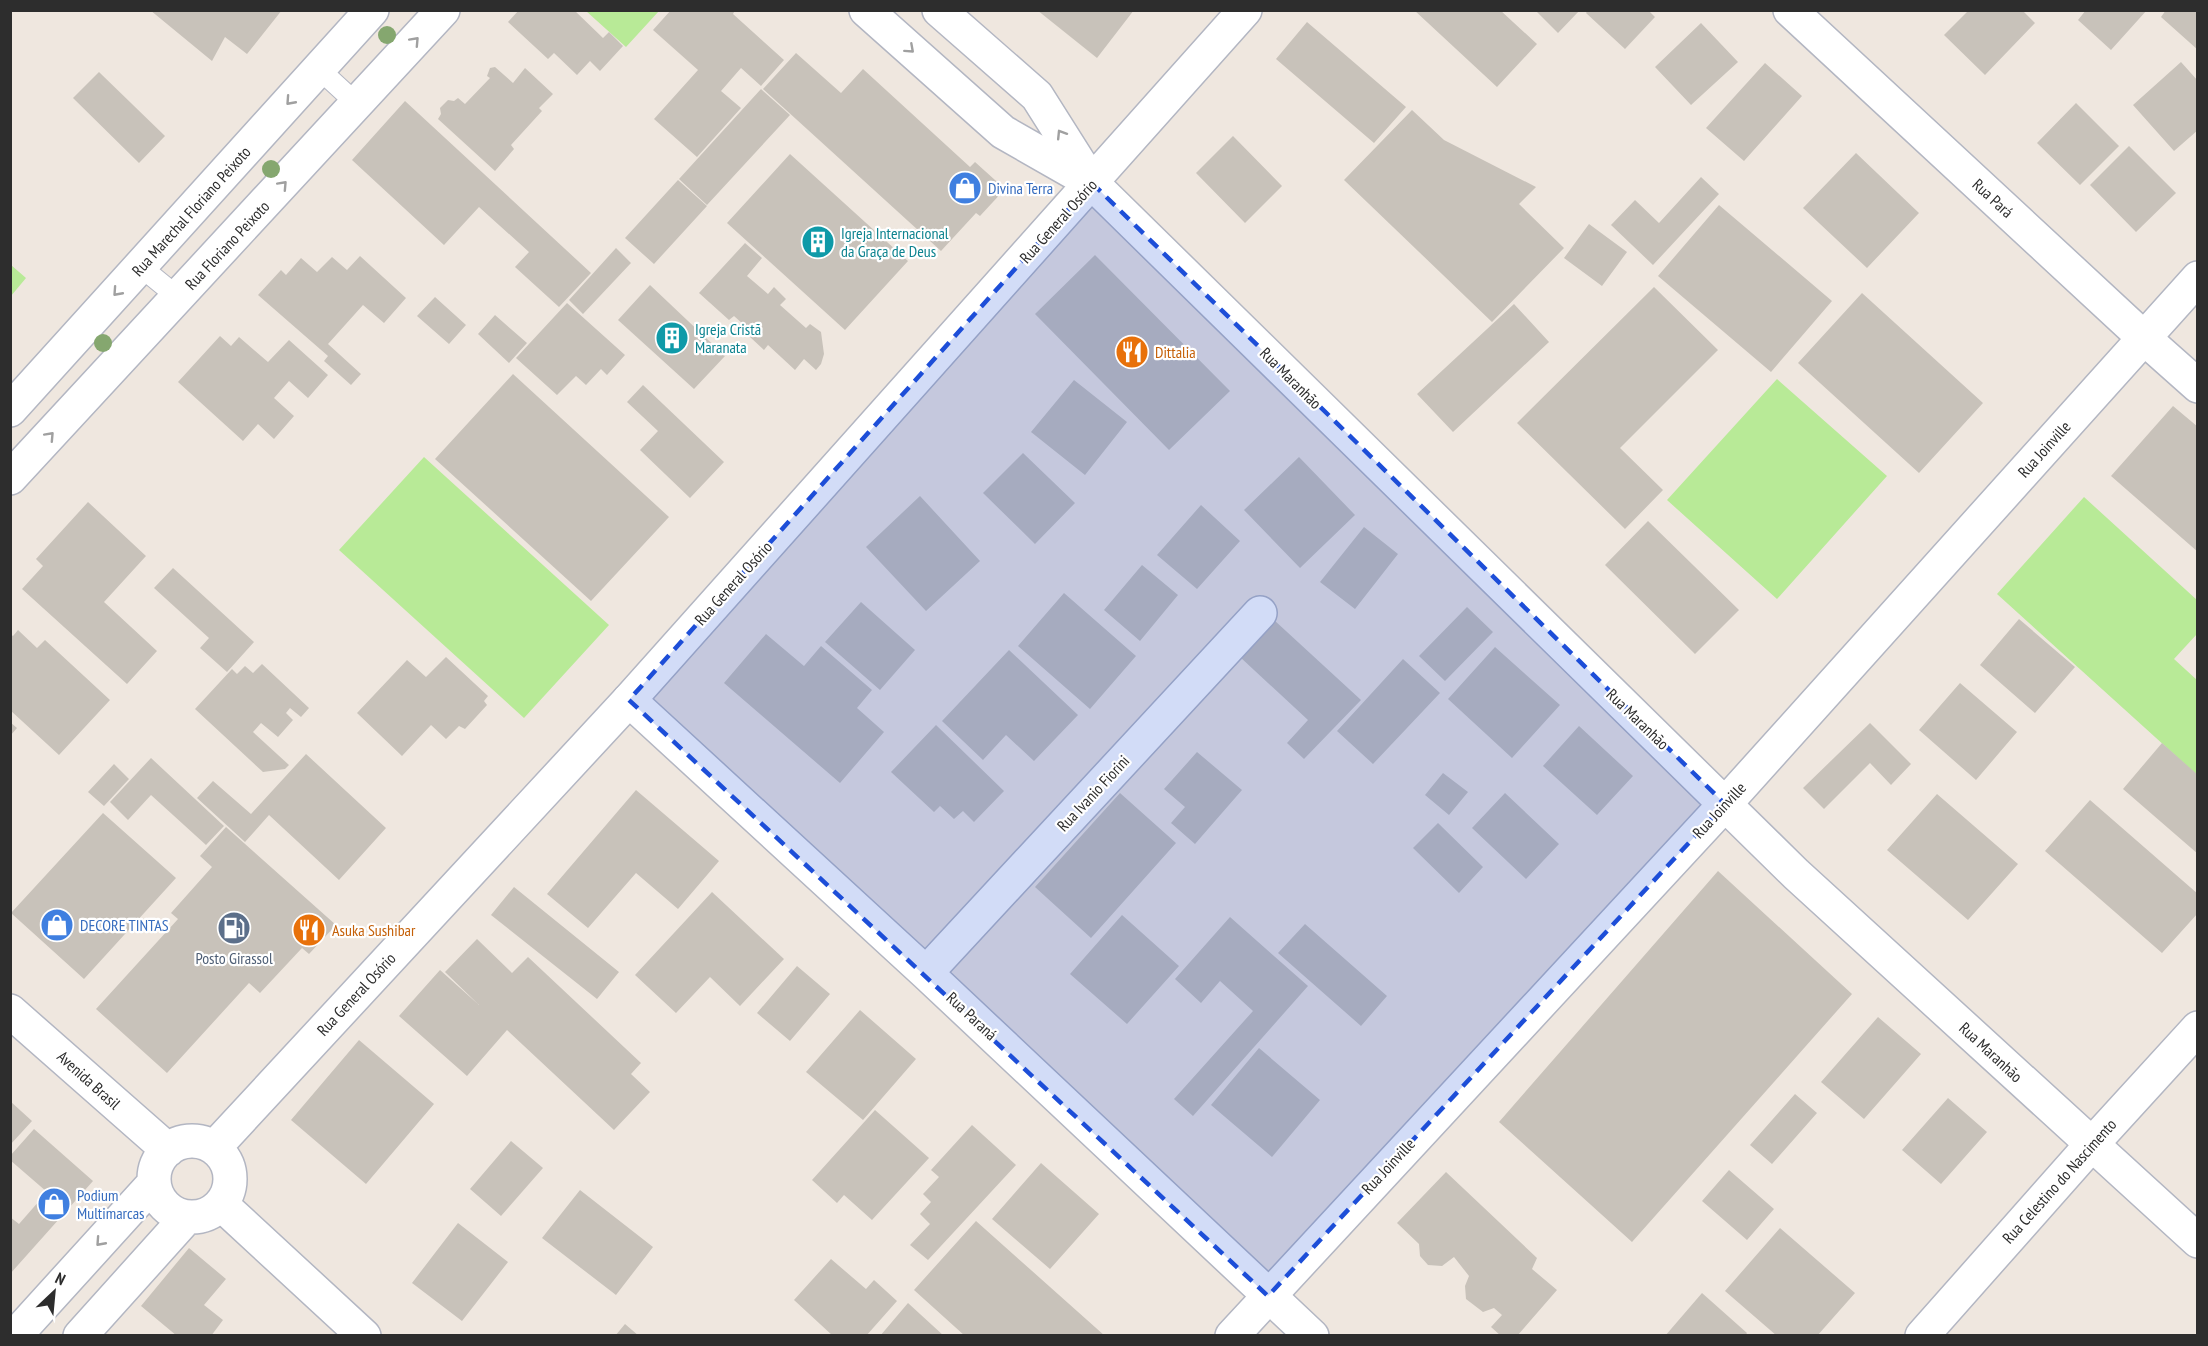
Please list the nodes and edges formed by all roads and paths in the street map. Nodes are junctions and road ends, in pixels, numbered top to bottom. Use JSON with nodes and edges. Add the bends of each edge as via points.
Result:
{"nodes":[{"id":1,"x":372,"y":10,"type":"edge"},
{"id":2,"x":444,"y":10,"type":"edge"},
{"id":3,"x":866,"y":10,"type":"edge"},
{"id":4,"x":939,"y":10,"type":"edge"},
{"id":5,"x":1245,"y":10,"type":"edge"},
{"id":6,"x":1790,"y":10,"type":"edge"},
{"id":7,"x":319,"y":69,"type":"junction"},
{"id":8,"x":357,"y":104,"type":"junction"},
{"id":9,"x":1092,"y":183,"type":"junction"},
{"id":10,"x":141,"y":267,"type":"junction"},
{"id":11,"x":2198,"y":278,"type":"edge"},
{"id":12,"x":178,"y":298,"type":"junction"},
{"id":13,"x":2144,"y":338,"type":"junction"},
{"id":14,"x":2198,"y":386,"type":"edge"},
{"id":15,"x":10,"y":410,"type":"edge"},
{"id":16,"x":10,"y":478,"type":"edge"},
{"id":17,"x":1260,"y":613,"type":"dead end"},
{"id":18,"x":629,"y":700,"type":"junction"},
{"id":19,"x":1725,"y":804,"type":"junction"},
{"id":20,"x":926,"y":972,"type":"junction"},
{"id":21,"x":10,"y":1011,"type":"edge"},
{"id":22,"x":2198,"y":1028,"type":"edge"},
{"id":23,"x":2092,"y":1144,"type":"junction"},
{"id":24,"x":213,"y":1148,"type":"junction"},
{"id":25,"x":168,"y":1150,"type":"junction"},
{"id":26,"x":154,"y":1184,"type":"junction"},
{"id":27,"x":221,"y":1204,"type":"junction"},
{"id":28,"x":187,"y":1217,"type":"junction"},
{"id":29,"x":2198,"y":1241,"type":"edge"},
{"id":30,"x":1268,"y":1296,"type":"junction"},
{"id":31,"x":15,"y":1335,"type":"edge"},
{"id":32,"x":80,"y":1335,"type":"edge"},
{"id":33,"x":364,"y":1335,"type":"edge"},
{"id":34,"x":1232,"y":1335,"type":"edge"},
{"id":35,"x":1312,"y":1335,"type":"edge"},
{"id":36,"x":1922,"y":1335,"type":"edge"}],
"edges":[{"from":1,"to":7,"type":"street","name":"Rua Marechal Floriano Peixoto"},
{"from":8,"to":2,"type":"street","name":"Rua Floriano Peixoto","one_way":true},
{"from":3,"to":9,"type":"street","one_way":true,"via":[[1003,132]]},
{"from":9,"to":4,"type":"street","one_way":true,"via":[[1037,96]]},
{"from":5,"to":9,"type":"street","name":"Rua General Osório"},
{"from":6,"to":13,"type":"street","name":"Rua Pará"},
{"from":7,"to":8,"type":"lane"},
{"from":7,"to":10,"type":"street","name":"Rua Marechal Floriano Peixoto","one_way":true},
{"from":12,"to":8,"type":"street","name":"Rua Floriano Peixoto","one_way":true},
{"from":9,"to":18,"type":"street","name":"Rua General Osório"},
{"from":9,"to":19,"type":"street","name":"Rua Maranhão"},
{"from":10,"to":12,"type":"lane"},
{"from":10,"to":15,"type":"street","name":"Rua Marechal Floriano Peixoto","one_way":true},
{"from":11,"to":13,"type":"street","name":"Rua Joinville"},
{"from":16,"to":12,"type":"street","name":"Rua Floriano Peixoto","one_way":true},
{"from":13,"to":14,"type":"street","name":"Rua Pará"},
{"from":13,"to":19,"type":"street","name":"Rua Joinville"},
{"from":17,"to":20,"type":"street","name":"Rua Ivanio Fiorini"},
{"from":18,"to":20,"type":"street","name":"Rua Paraná"},
{"from":18,"to":24,"type":"street","name":"Rua General Osório"},
{"from":19,"to":23,"type":"street","name":"Rua Maranhão"},
{"from":19,"to":30,"type":"street","name":"Rua Joinville"},
{"from":20,"to":30,"type":"street","name":"Rua Paraná"},
{"from":21,"to":25,"type":"street","name":"Avenida Brasil"},
{"from":22,"to":23,"type":"street","name":"Rua Celestino do Nascimento"},
{"from":23,"to":29,"type":"street","name":"Rua Maranhão"},
{"from":23,"to":36,"type":"street","name":"Rua Celestino do Nascimento"},
{"from":24,"to":25,"type":"street","via":[[190,1142]]},
{"from":24,"to":27,"type":"street","via":[[228,1168],[230,1181]]},
{"from":25,"to":26,"type":"street","via":[[154,1171]]},
{"from":26,"to":28,"type":"street","via":[[165,1206]]},
{"from":26,"to":31,"type":"street","one_way":true},
{"from":27,"to":28,"type":"street","via":[[200,1216]]},
{"from":27,"to":33,"type":"street"},
{"from":28,"to":32,"type":"street"},
{"from":30,"to":34,"type":"street","name":"Rua Joinville"},
{"from":30,"to":35,"type":"street","name":"Rua Paraná"}]}
